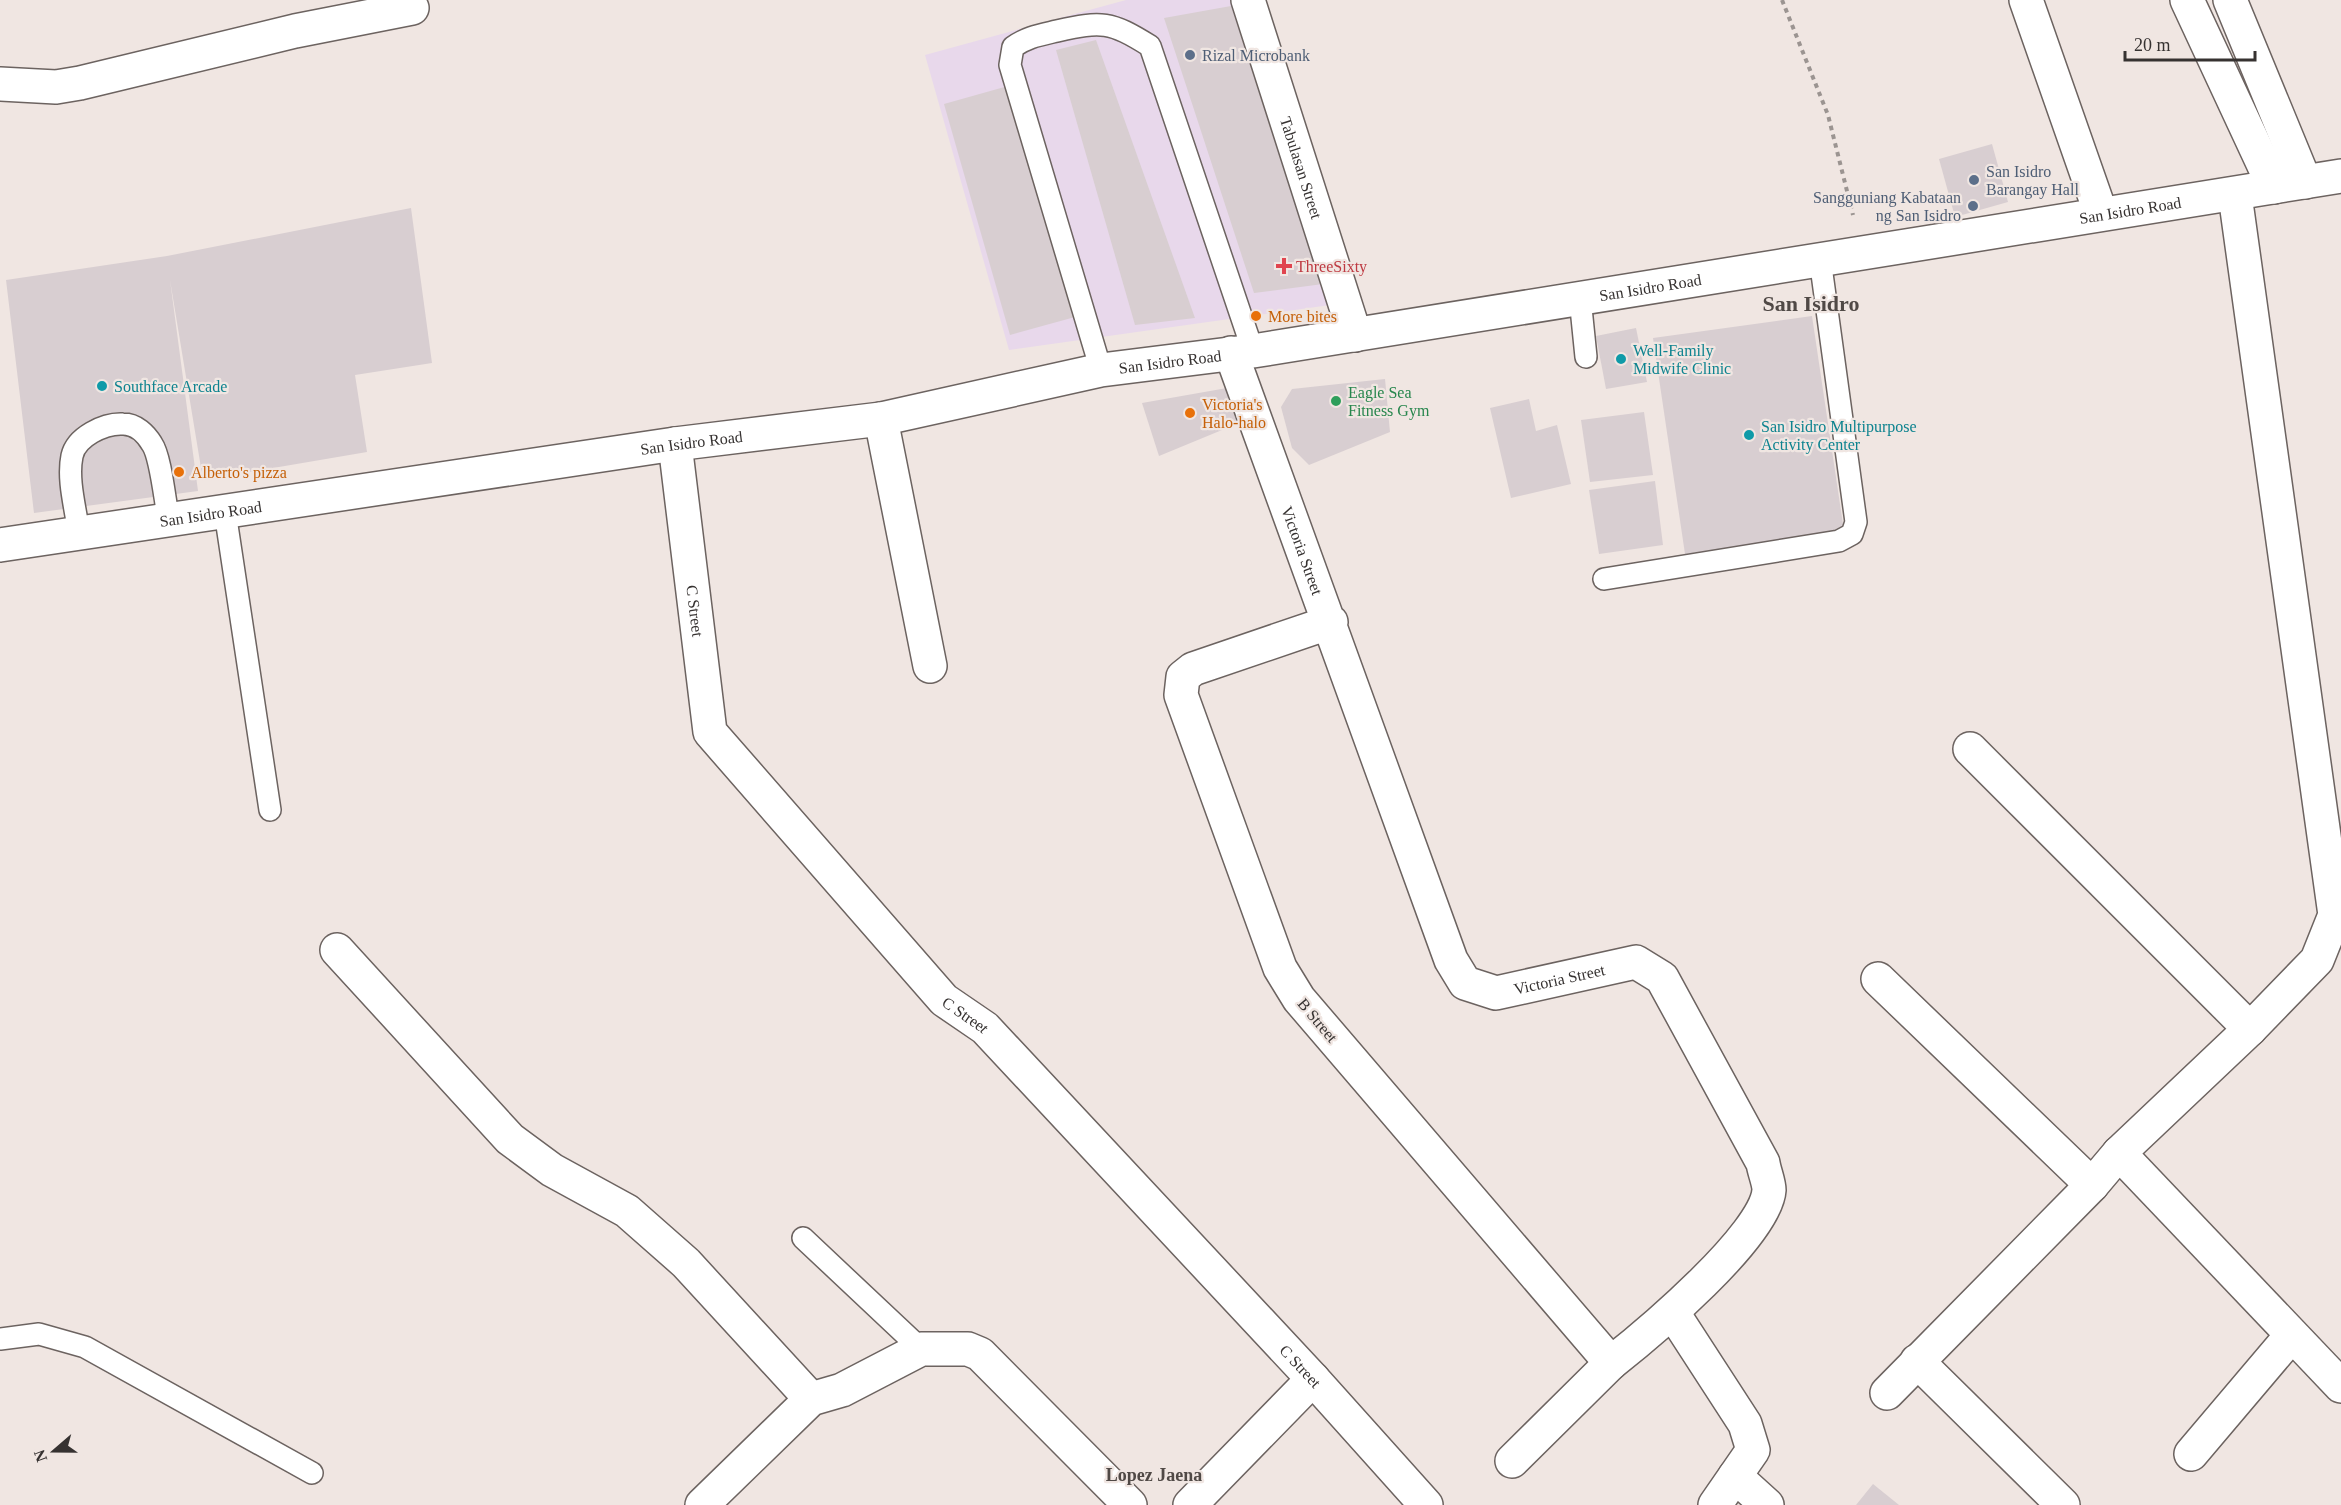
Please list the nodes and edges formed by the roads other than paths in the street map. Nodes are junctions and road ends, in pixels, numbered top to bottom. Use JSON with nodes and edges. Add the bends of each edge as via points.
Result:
{"nodes":[{"id":1,"x":1248,"y":0,"type":"edge"},
{"id":2,"x":2025,"y":0,"type":"edge"},
{"id":3,"x":2187,"y":0,"type":"edge"},
{"id":4,"x":2229,"y":0,"type":"edge"},
{"id":5,"x":412,"y":8,"type":"dead end"},
{"id":6,"x":0,"y":84,"type":"edge"},
{"id":7,"x":2341,"y":176,"type":"edge"},
{"id":8,"x":2290,"y":184,"type":"junction"},
{"id":9,"x":2235,"y":195,"type":"junction"},
{"id":10,"x":2101,"y":214,"type":"junction"},
{"id":11,"x":1820,"y":259,"type":"junction"},
{"id":12,"x":1580,"y":298,"type":"junction"},
{"id":13,"x":1355,"y":335,"type":"junction"},
{"id":14,"x":1242,"y":352,"type":"junction"},
{"id":15,"x":1586,"y":357,"type":"dead end"},
{"id":16,"x":1101,"y":370,"type":"junction"},
{"id":17,"x":881,"y":420,"type":"junction"},
{"id":18,"x":675,"y":444,"type":"junction"},
{"id":19,"x":225,"y":512,"type":"junction"},
{"id":20,"x":169,"y":520,"type":"junction"},
{"id":21,"x":79,"y":534,"type":"junction"},
{"id":22,"x":0,"y":545,"type":"edge"},
{"id":23,"x":1604,"y":579,"type":"dead end"},
{"id":24,"x":1331,"y":622,"type":"junction"},
{"id":25,"x":930,"y":666,"type":"dead end"},
{"id":26,"x":1970,"y":749,"type":"dead end"},
{"id":27,"x":270,"y":810,"type":"dead end"},
{"id":28,"x":338,"y":950,"type":"dead end"},
{"id":29,"x":1878,"y":979,"type":"dead end"},
{"id":30,"x":2250,"y":1029,"type":"junction"},
{"id":31,"x":2119,"y":1153,"type":"junction"},
{"id":32,"x":2092,"y":1185,"type":"junction"},
{"id":33,"x":803,"y":1238,"type":"dead end"},
{"id":34,"x":1673,"y":1313,"type":"junction"},
{"id":35,"x":2291,"y":1336,"type":"junction"},
{"id":36,"x":0,"y":1340,"type":"edge"},
{"id":37,"x":921,"y":1349,"type":"junction"},
{"id":38,"x":1917,"y":1361,"type":"junction"},
{"id":39,"x":1611,"y":1363,"type":"junction"},
{"id":40,"x":1313,"y":1379,"type":"junction"},
{"id":41,"x":2341,"y":1386,"type":"edge"},
{"id":42,"x":1887,"y":1393,"type":"dead end"},
{"id":43,"x":811,"y":1399,"type":"junction"},
{"id":44,"x":2191,"y":1454,"type":"dead end"},
{"id":45,"x":1512,"y":1461,"type":"dead end"},
{"id":46,"x":312,"y":1473,"type":"dead end"},
{"id":47,"x":1735,"y":1476,"type":"junction"},
{"id":48,"x":702,"y":1505,"type":"edge"},
{"id":49,"x":1130,"y":1505,"type":"edge"},
{"id":50,"x":1190,"y":1505,"type":"edge"},
{"id":51,"x":1426,"y":1505,"type":"edge"},
{"id":52,"x":1715,"y":1505,"type":"edge"},
{"id":53,"x":1767,"y":1505,"type":"edge"},
{"id":54,"x":2063,"y":1505,"type":"edge"}],
"edges":[{"from":1,"to":13,"type":"street","name":"Tabulasan Street"},
{"from":2,"to":10,"type":"street"},
{"from":3,"to":8,"type":"street"},
{"from":4,"to":8,"type":"street"},
{"from":5,"to":6,"type":"street","via":[[295,31],[80,83],[56,87]]},
{"from":7,"to":8,"type":"street","name":"San Isidro Road"},
{"from":8,"to":9,"type":"street","name":"San Isidro Road"},
{"from":9,"to":10,"type":"street","name":"San Isidro Road"},
{"from":9,"to":30,"type":"street","via":[[2335,915],[2317,960]]},
{"from":10,"to":11,"type":"street","name":"San Isidro Road"},
{"from":11,"to":12,"type":"street","name":"San Isidro Road"},
{"from":11,"to":23,"type":"lane","via":[[1856,522],[1852,534],[1839,541]]},
{"from":12,"to":13,"type":"street","name":"San Isidro Road"},
{"from":12,"to":15,"type":"lane"},
{"from":13,"to":14,"type":"street","name":"San Isidro Road"},
{"from":14,"to":16,"type":"street","name":"San Isidro Road"},
{"from":14,"to":16,"type":"lane","via":[[1150,46],[1125,30],[1096,23],[1026,37],[1013,47],[1010,65]]},
{"from":14,"to":24,"type":"street","name":"Victoria Street"},
{"from":16,"to":17,"type":"street","name":"San Isidro Road"},
{"from":17,"to":18,"type":"street","name":"San Isidro Road"},
{"from":17,"to":25,"type":"street"},
{"from":18,"to":19,"type":"street","name":"San Isidro Road"},
{"from":18,"to":40,"type":"street","name":"C Street","via":[[710,732],[944,1000],[985,1028]]},
{"from":19,"to":20,"type":"street","name":"San Isidro Road"},
{"from":19,"to":27,"type":"lane"},
{"from":20,"to":21,"type":"street","name":"San Isidro Road"},
{"from":20,"to":21,"type":"lane","via":[[154,446],[143,431],[124,424],[113,425],[91,433],[77,443],[72,454]]},
{"from":21,"to":22,"type":"street","name":"San Isidro Road"},
{"from":24,"to":34,"type":"street","name":"Victoria Street","via":[[1451,960],[1465,983],[1496,993],[1636,962],[1662,978],[1763,1163],[1769,1190],[1758,1221]]},
{"from":24,"to":39,"type":"street","name":"B Street","via":[[1193,669],[1183,677],[1181,695],[1280,968],[1299,999]]},
{"from":26,"to":30,"type":"street"},
{"from":28,"to":43,"type":"street","via":[[510,1140],[552,1170],[627,1211],[686,1263]]},
{"from":29,"to":32,"type":"street"},
{"from":30,"to":31,"type":"street"},
{"from":31,"to":32,"type":"street"},
{"from":31,"to":35,"type":"street"},
{"from":32,"to":38,"type":"street"},
{"from":33,"to":37,"type":"lane"},
{"from":34,"to":39,"type":"street"},
{"from":34,"to":47,"type":"street","via":[[1745,1424],[1753,1450]]},
{"from":35,"to":41,"type":"street"},
{"from":35,"to":44,"type":"street"},
{"from":36,"to":46,"type":"lane","via":[[39,1334],[85,1347]]},
{"from":37,"to":43,"type":"street","via":[[842,1390]]},
{"from":37,"to":49,"type":"street","via":[[968,1349],[980,1354]]},
{"from":38,"to":42,"type":"street"},
{"from":38,"to":54,"type":"street"},
{"from":39,"to":45,"type":"street"},
{"from":40,"to":50,"type":"street"},
{"from":40,"to":51,"type":"street","name":"C Street"},
{"from":43,"to":48,"type":"street"},
{"from":47,"to":52,"type":"street"},
{"from":47,"to":53,"type":"street"}]}
